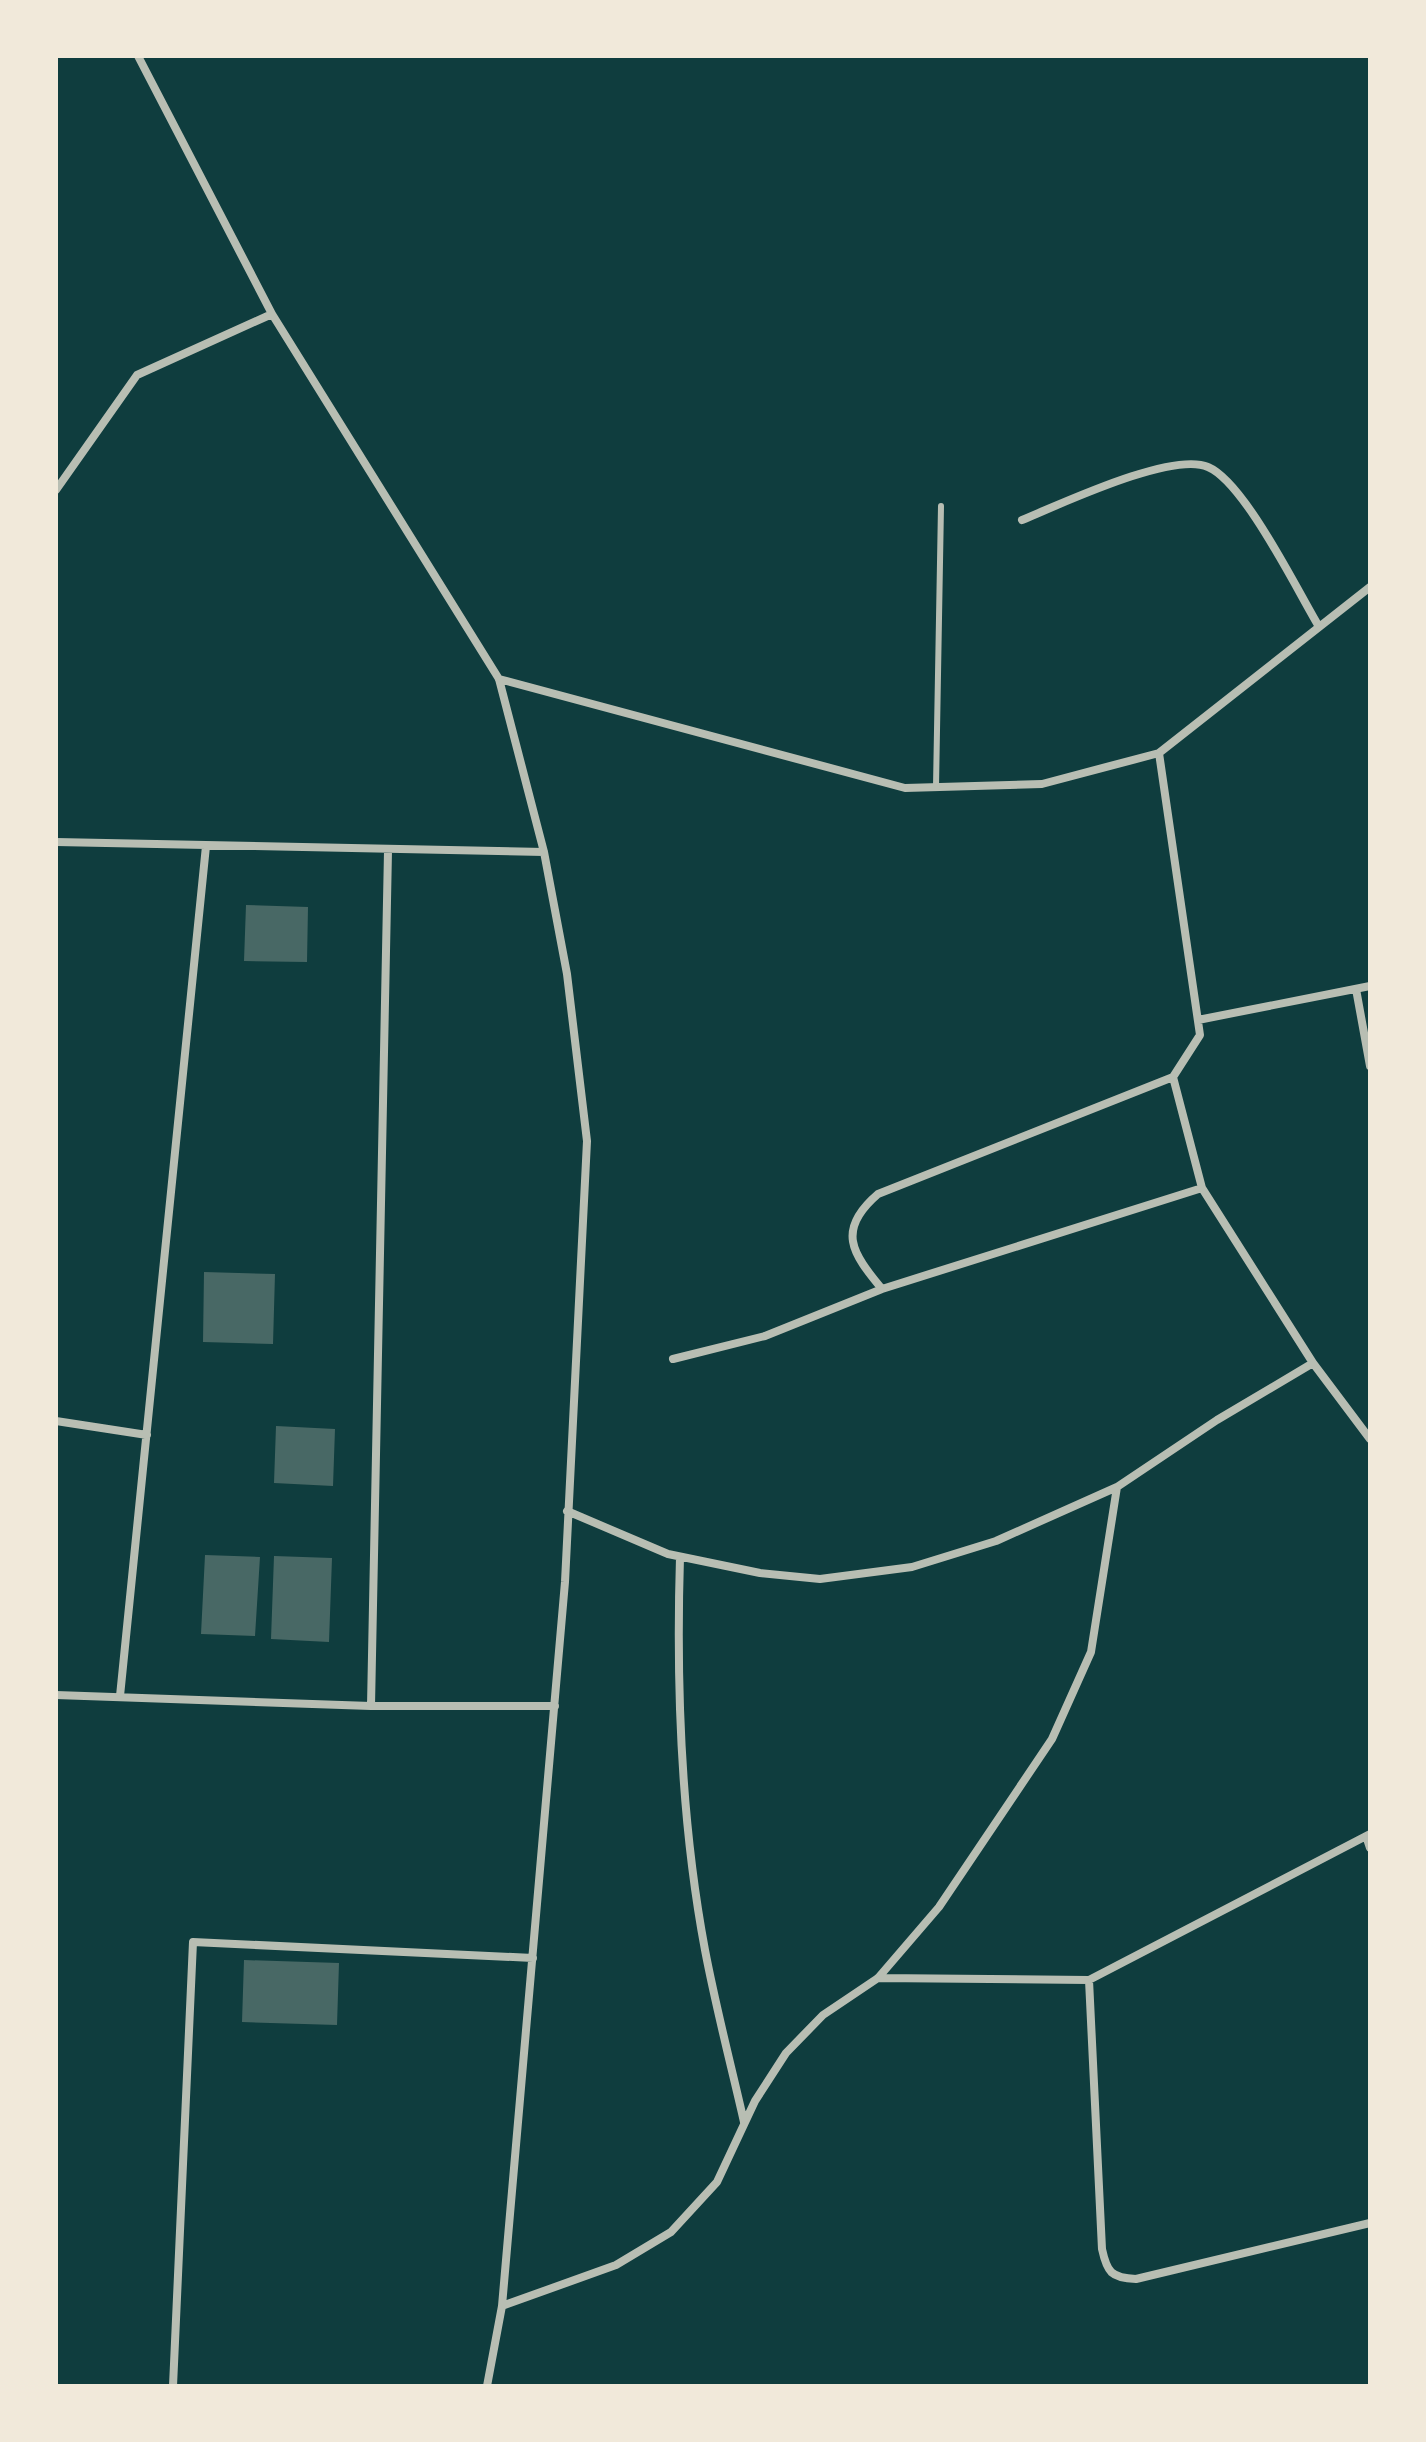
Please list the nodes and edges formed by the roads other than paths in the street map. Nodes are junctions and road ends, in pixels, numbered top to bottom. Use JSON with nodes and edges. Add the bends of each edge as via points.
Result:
{"nodes":[{"id":1,"x":138,"y":56,"type":"edge"},
{"id":2,"x":272,"y":314,"type":"junction"},
{"id":3,"x":56,"y":490,"type":"edge"},
{"id":4,"x":941,"y":506,"type":"dead end"},
{"id":5,"x":1022,"y":520,"type":"dead end"},
{"id":6,"x":1369,"y":590,"type":"edge"},
{"id":7,"x":1318,"y":625,"type":"junction"},
{"id":8,"x":499,"y":679,"type":"junction"},
{"id":9,"x":1159,"y":753,"type":"junction"},
{"id":10,"x":936,"y":787,"type":"junction"},
{"id":11,"x":56,"y":842,"type":"edge"},
{"id":12,"x":206,"y":846,"type":"junction"},
{"id":13,"x":388,"y":851,"type":"junction"},
{"id":14,"x":544,"y":852,"type":"junction"},
{"id":15,"x":1370,"y":986,"type":"edge"},
{"id":16,"x":1356,"y":989,"type":"junction"},
{"id":17,"x":1198,"y":1020,"type":"junction"},
{"id":18,"x":1370,"y":1066,"type":"edge"},
{"id":19,"x":1173,"y":1077,"type":"junction"},
{"id":20,"x":1202,"y":1188,"type":"junction"},
{"id":21,"x":882,"y":1289,"type":"junction"},
{"id":22,"x":673,"y":1359,"type":"dead end"},
{"id":23,"x":1313,"y":1363,"type":"junction"},
{"id":24,"x":56,"y":1421,"type":"edge"},
{"id":25,"x":147,"y":1435,"type":"junction"},
{"id":26,"x":1370,"y":1439,"type":"edge"},
{"id":27,"x":1117,"y":1487,"type":"junction"},
{"id":28,"x":567,"y":1511,"type":"junction"},
{"id":29,"x":680,"y":1557,"type":"junction"},
{"id":30,"x":56,"y":1695,"type":"edge"},
{"id":31,"x":120,"y":1696,"type":"junction"},
{"id":32,"x":371,"y":1706,"type":"junction"},
{"id":33,"x":555,"y":1706,"type":"junction"},
{"id":34,"x":1368,"y":1835,"type":"edge"},
{"id":35,"x":1370,"y":1848,"type":"edge"},
{"id":36,"x":533,"y":1958,"type":"junction"},
{"id":37,"x":878,"y":1978,"type":"junction"},
{"id":38,"x":1089,"y":1980,"type":"junction"},
{"id":39,"x":744,"y":2124,"type":"junction"},
{"id":40,"x":1370,"y":2223,"type":"edge"},
{"id":41,"x":502,"y":2306,"type":"junction"},
{"id":42,"x":173,"y":2386,"type":"edge"},
{"id":43,"x":487,"y":2386,"type":"edge"}],
"edges":[{"from":1,"to":2,"type":"street"},
{"from":2,"to":3,"type":"street","via":[[137,375]]},
{"from":2,"to":8,"type":"street"},
{"from":4,"to":10,"type":"lane"},
{"from":5,"to":7,"type":"street","via":[[1137,475],[1176,465],[1205,465],[1231,482]]},
{"from":6,"to":7,"type":"street"},
{"from":7,"to":9,"type":"street"},
{"from":8,"to":10,"type":"street","via":[[905,788]]},
{"from":8,"to":14,"type":"street"},
{"from":9,"to":10,"type":"street","via":[[1042,784]]},
{"from":9,"to":17,"type":"street"},
{"from":11,"to":12,"type":"street"},
{"from":12,"to":13,"type":"street"},
{"from":12,"to":25,"type":"street"},
{"from":13,"to":14,"type":"street"},
{"from":13,"to":32,"type":"street"},
{"from":14,"to":28,"type":"street","via":[[567,974],[587,1141]]},
{"from":15,"to":16,"type":"street"},
{"from":16,"to":17,"type":"street"},
{"from":16,"to":18,"type":"street"},
{"from":17,"to":19,"type":"street","via":[[1200,1035]]},
{"from":19,"to":20,"type":"street"},
{"from":19,"to":21,"type":"street","via":[[878,1194],[855,1218],[851,1234],[857,1259]]},
{"from":20,"to":21,"type":"street"},
{"from":20,"to":23,"type":"street"},
{"from":21,"to":22,"type":"street","via":[[765,1336]]},
{"from":23,"to":26,"type":"street"},
{"from":23,"to":27,"type":"street"},
{"from":24,"to":25,"type":"street"},
{"from":25,"to":31,"type":"street"},
{"from":27,"to":29,"type":"street","via":[[996,1541],[912,1567],[820,1579]]},
{"from":27,"to":37,"type":"street","via":[[1091,1652],[1052,1739],[939,1907]]},
{"from":28,"to":29,"type":"street"},
{"from":28,"to":33,"type":"street"},
{"from":29,"to":39,"type":"street","via":[[688,1827],[705,1949]]},
{"from":30,"to":31,"type":"street"},
{"from":31,"to":32,"type":"street"},
{"from":32,"to":33,"type":"street"},
{"from":33,"to":36,"type":"street"},
{"from":34,"to":35,"type":"street"},
{"from":34,"to":38,"type":"street"},
{"from":36,"to":41,"type":"street"},
{"from":36,"to":42,"type":"street","via":[[193,1942]]},
{"from":37,"to":38,"type":"street"},
{"from":37,"to":39,"type":"street","via":[[823,2015],[786,2053]]},
{"from":38,"to":40,"type":"street","via":[[1107,2271],[1136,2279]]},
{"from":39,"to":41,"type":"street","via":[[717,2182],[671,2232],[616,2265]]},
{"from":41,"to":43,"type":"street"}]}
